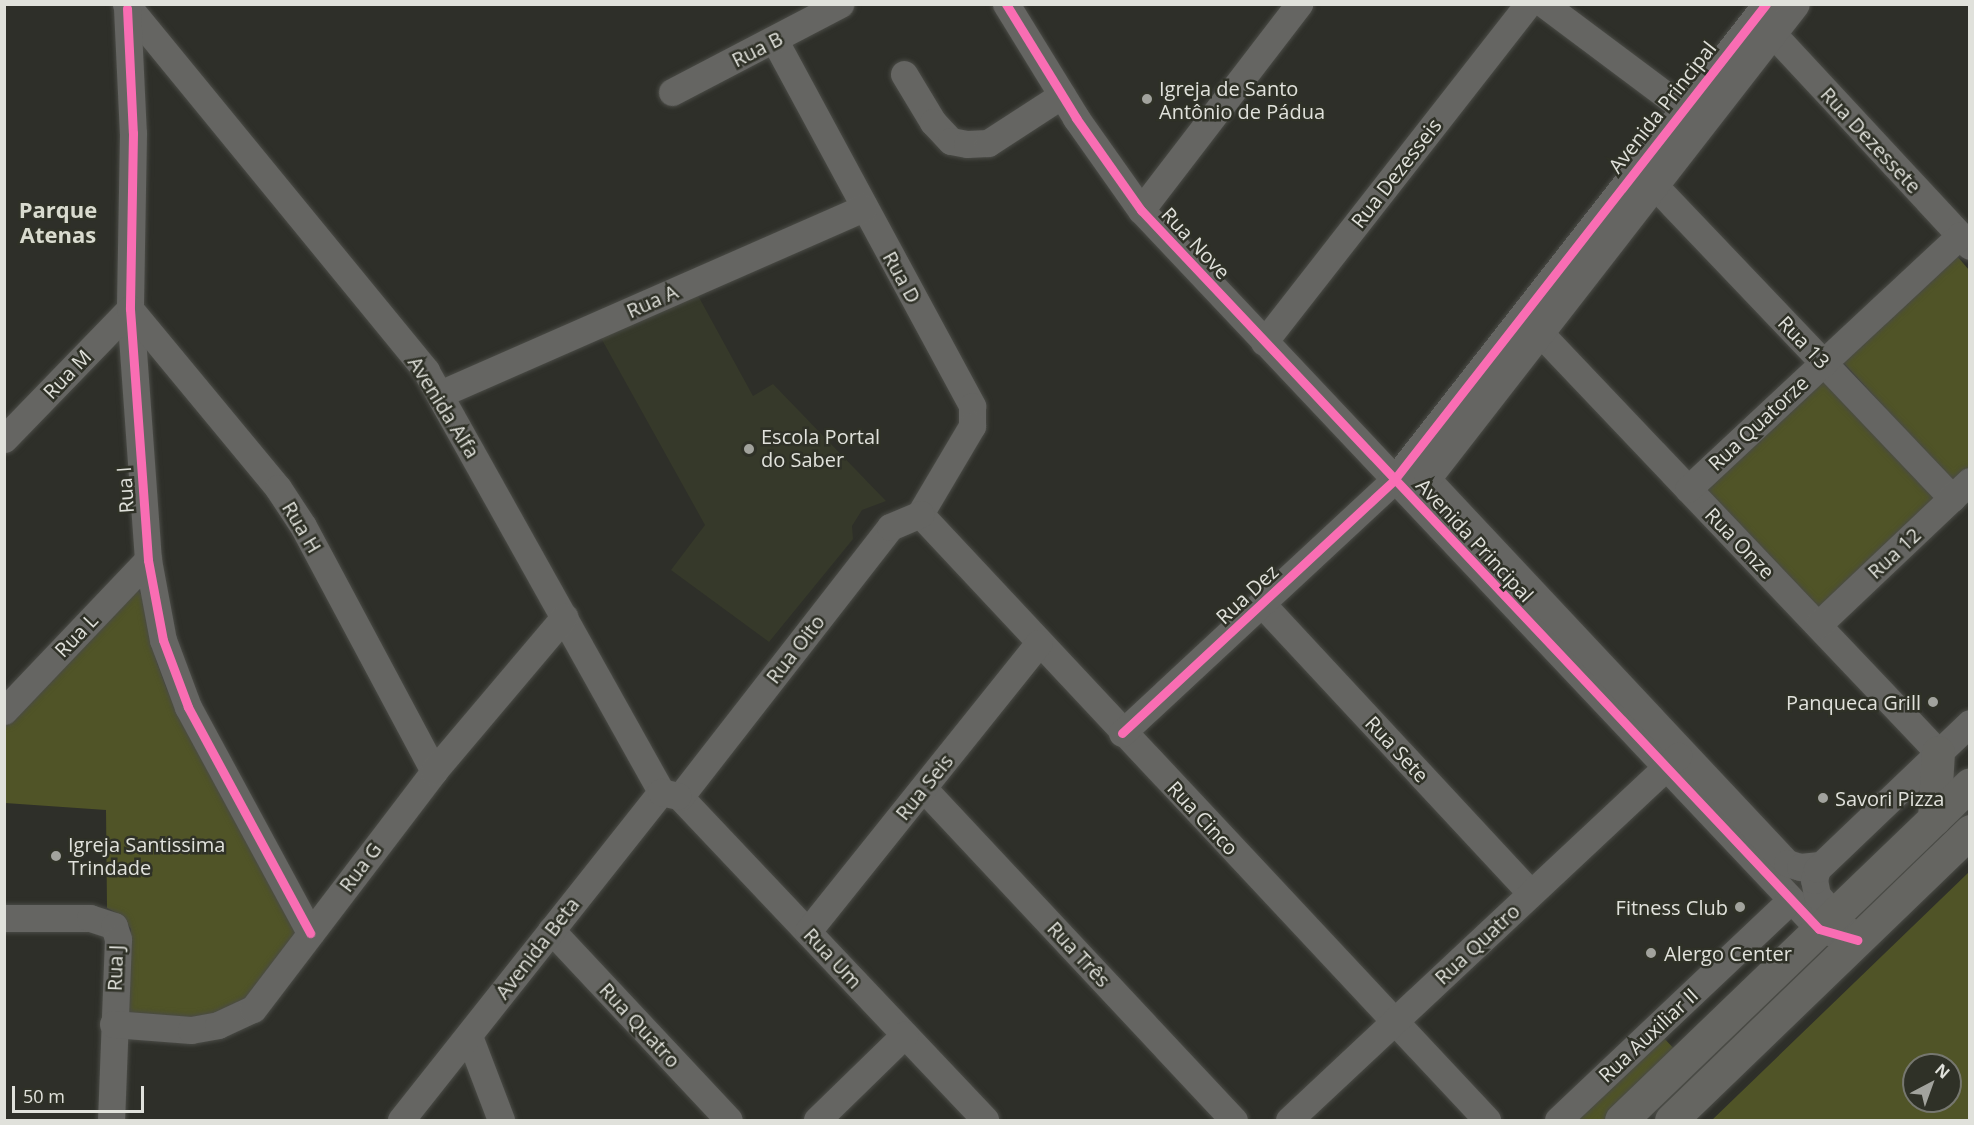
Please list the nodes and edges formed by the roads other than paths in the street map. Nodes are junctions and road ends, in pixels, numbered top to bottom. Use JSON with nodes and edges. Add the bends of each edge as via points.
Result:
{"nodes":[{"id":1,"x":840,"y":4,"type":"edge"},
{"id":2,"x":1006,"y":4,"type":"edge"},
{"id":3,"x":1299,"y":4,"type":"edge"},
{"id":4,"x":1528,"y":4,"type":"edge"},
{"id":5,"x":1545,"y":4,"type":"edge"},
{"id":6,"x":1766,"y":4,"type":"edge"},
{"id":7,"x":1796,"y":4,"type":"edge"},
{"id":8,"x":126,"y":6,"type":"edge"},
{"id":9,"x":1773,"y":34,"type":"junction"},
{"id":10,"x":775,"y":41,"type":"junction"},
{"id":11,"x":904,"y":74,"type":"dead end"},
{"id":12,"x":1727,"y":74,"type":"junction"},
{"id":13,"x":672,"y":92,"type":"dead end"},
{"id":14,"x":1062,"y":95,"type":"junction"},
{"id":15,"x":1683,"y":108,"type":"junction"},
{"id":16,"x":1655,"y":186,"type":"junction"},
{"id":17,"x":864,"y":208,"type":"junction"},
{"id":18,"x":1141,"y":210,"type":"junction"},
{"id":19,"x":1965,"y":241,"type":"edge"},
{"id":20,"x":130,"y":309,"type":"junction"},
{"id":21,"x":1541,"y":334,"type":"junction"},
{"id":22,"x":1264,"y":342,"type":"junction"},
{"id":23,"x":1824,"y":362,"type":"junction"},
{"id":24,"x":440,"y":394,"type":"junction"},
{"id":25,"x":6,"y":429,"type":"edge"},
{"id":26,"x":1427,"y":479,"type":"junction"},
{"id":27,"x":1394,"y":480,"type":"junction"},
{"id":28,"x":1688,"y":489,"type":"junction"},
{"id":29,"x":1961,"y":489,"type":"edge"},
{"id":30,"x":921,"y":514,"type":"junction"},
{"id":31,"x":148,"y":560,"type":"junction"},
{"id":32,"x":1263,"y":605,"type":"junction"},
{"id":33,"x":564,"y":617,"type":"junction"},
{"id":34,"x":1818,"y":625,"type":"junction"},
{"id":35,"x":1039,"y":643,"type":"junction"},
{"id":36,"x":4,"y":711,"type":"edge"},
{"id":37,"x":1970,"y":723,"type":"edge"},
{"id":38,"x":1122,"y":733,"type":"junction"},
{"id":39,"x":1938,"y":752,"type":"junction"},
{"id":40,"x":1674,"y":760,"type":"junction"},
{"id":41,"x":434,"y":771,"type":"junction"},
{"id":42,"x":1970,"y":784,"type":"edge"},
{"id":43,"x":923,"y":788,"type":"junction"},
{"id":44,"x":670,"y":794,"type":"junction"},
{"id":45,"x":1934,"y":819,"type":"junction"},
{"id":46,"x":1970,"y":831,"type":"edge"},
{"id":47,"x":1820,"y":865,"type":"junction"},
{"id":48,"x":1532,"y":893,"type":"junction"},
{"id":49,"x":1791,"y":900,"type":"junction"},
{"id":50,"x":4,"y":918,"type":"edge"},
{"id":51,"x":1826,"y":922,"type":"junction"},
{"id":52,"x":550,"y":930,"type":"junction"},
{"id":53,"x":808,"y":931,"type":"junction"},
{"id":54,"x":310,"y":933,"type":"junction"},
{"id":55,"x":1857,"y":940,"type":"junction"},
{"id":56,"x":1395,"y":1021,"type":"junction"},
{"id":57,"x":113,"y":1024,"type":"junction"},
{"id":58,"x":904,"y":1035,"type":"junction"},
{"id":59,"x":469,"y":1036,"type":"junction"},
{"id":60,"x":111,"y":1120,"type":"edge"},
{"id":61,"x":401,"y":1120,"type":"edge"},
{"id":62,"x":501,"y":1120,"type":"edge"},
{"id":63,"x":729,"y":1120,"type":"edge"},
{"id":64,"x":817,"y":1120,"type":"edge"},
{"id":65,"x":985,"y":1120,"type":"edge"},
{"id":66,"x":1234,"y":1120,"type":"edge"},
{"id":67,"x":1289,"y":1120,"type":"edge"},
{"id":68,"x":1487,"y":1120,"type":"edge"},
{"id":69,"x":1558,"y":1120,"type":"edge"},
{"id":70,"x":1621,"y":1120,"type":"edge"},
{"id":71,"x":1671,"y":1120,"type":"edge"}],
"edges":[{"from":1,"to":10,"type":"street","name":"Rua B"},
{"from":2,"to":14,"type":"street","name":"Rua Nove"},
{"from":3,"to":18,"type":"street"},
{"from":4,"to":22,"type":"street","name":"Rua Dezesseis"},
{"from":5,"to":15,"type":"street"},
{"from":6,"to":12,"type":"street","name":"Avenida Principal"},
{"from":7,"to":9,"type":"street","name":"Avenida Principal"},
{"from":8,"to":20,"type":"street","name":"Rua I","via":[[133,133]]},
{"from":8,"to":24,"type":"street","name":"Avenida Alfa","via":[[426,371]]},
{"from":9,"to":12,"type":"street","name":"Avenida Principal"},
{"from":9,"to":19,"type":"street","name":"Rua Dezessete"},
{"from":10,"to":13,"type":"street","name":"Rua B"},
{"from":10,"to":17,"type":"street","name":"Rua D"},
{"from":11,"to":14,"type":"street","via":[[933,122],[951,141],[967,144],[988,143]]},
{"from":12,"to":15,"type":"street","name":"Avenida Principal"},
{"from":12,"to":16,"type":"street","name":"Avenida Principal"},
{"from":14,"to":18,"type":"street","name":"Rua Nove"},
{"from":15,"to":27,"type":"street","name":"Avenida Principal"},
{"from":16,"to":21,"type":"street","name":"Avenida Principal"},
{"from":16,"to":23,"type":"street","name":"Rua 13"},
{"from":17,"to":24,"type":"street","name":"Rua A"},
{"from":17,"to":30,"type":"street","name":"Rua D","via":[[972,406],[972,426]]},
{"from":18,"to":22,"type":"street","name":"Rua Nove"},
{"from":19,"to":23,"type":"street","name":"Rua Quatorze"},
{"from":20,"to":25,"type":"street","name":"Rua M"},
{"from":20,"to":31,"type":"street","name":"Rua I"},
{"from":20,"to":41,"type":"street","name":"Rua H","via":[[278,488],[303,526]]},
{"from":21,"to":26,"type":"street","name":"Avenida Principal"},
{"from":21,"to":28,"type":"street","name":"Rua Onze"},
{"from":22,"to":27,"type":"street","name":"Rua Nove"},
{"from":23,"to":28,"type":"street","name":"Rua Quatorze"},
{"from":23,"to":29,"type":"street","name":"Rua 13"},
{"from":24,"to":33,"type":"street","name":"Avenida Alfa"},
{"from":26,"to":27,"type":"street","name":"Avenida Principal"},
{"from":26,"to":40,"type":"street","name":"Avenida Principal"},
{"from":27,"to":32,"type":"street","name":"Rua Dez"},
{"from":27,"to":40,"type":"street","name":"Avenida Principal"},
{"from":28,"to":34,"type":"street","name":"Rua Onze"},
{"from":29,"to":34,"type":"street","name":"Rua 12"},
{"from":30,"to":35,"type":"street","name":"Rua Cinco"},
{"from":30,"to":44,"type":"street","name":"Rua Oito","via":[[905,517],[890,527]]},
{"from":31,"to":36,"type":"street","name":"Rua L"},
{"from":31,"to":54,"type":"street","name":"Rua I","via":[[163,640],[174,675]]},
{"from":32,"to":38,"type":"street","name":"Rua Dez"},
{"from":32,"to":48,"type":"street","name":"Rua Sete"},
{"from":33,"to":41,"type":"street","name":"Rua G"},
{"from":33,"to":44,"type":"street","name":"Avenida Alfa"},
{"from":34,"to":39,"type":"street","name":"Rua Onze"},
{"from":35,"to":38,"type":"street","name":"Rua Cinco"},
{"from":35,"to":43,"type":"street","name":"Rua Seis"},
{"from":37,"to":39,"type":"street"},
{"from":38,"to":56,"type":"street","name":"Rua Cinco"},
{"from":39,"to":45,"type":"main road"},
{"from":39,"to":47,"type":"street"},
{"from":40,"to":47,"type":"street","name":"Avenida Principal","via":[[1786,863],[1800,867]]},
{"from":40,"to":48,"type":"street","name":"Rua Quatro"},
{"from":40,"to":49,"type":"street","name":"Avenida Principal"},
{"from":41,"to":54,"type":"street","name":"Rua G"},
{"from":42,"to":45,"type":"main road"},
{"from":43,"to":53,"type":"street","name":"Rua Seis"},
{"from":43,"to":66,"type":"street","name":"Rua Três"},
{"from":44,"to":52,"type":"street","name":"Avenida Beta"},
{"from":44,"to":53,"type":"street","name":"Rua Um"},
{"from":45,"to":51,"type":"main road"},
{"from":46,"to":55,"type":"main road"},
{"from":47,"to":51,"type":"street","via":[[1814,877],[1815,889]]},
{"from":48,"to":56,"type":"street","name":"Rua Quatro"},
{"from":49,"to":51,"type":"street","name":"Avenida Principal"},
{"from":49,"to":69,"type":"street","name":"Rua Auxiliar II"},
{"from":50,"to":57,"type":"street","name":"Rua J","via":[[90,918],[114,926],[118,939]]},
{"from":51,"to":55,"type":"street","name":"Avenida Principal"},
{"from":51,"to":70,"type":"main road"},
{"from":52,"to":59,"type":"street","name":"Avenida Beta"},
{"from":52,"to":63,"type":"street","name":"Rua Quatro"},
{"from":53,"to":58,"type":"street","name":"Rua Um"},
{"from":54,"to":57,"type":"street","name":"Rua G","via":[[253,1009],[236,1019],[190,1030]]},
{"from":55,"to":71,"type":"main road"},
{"from":56,"to":67,"type":"street","name":"Rua Quatro"},
{"from":56,"to":68,"type":"street","name":"Rua Cinco"},
{"from":57,"to":60,"type":"street","name":"Rua J"},
{"from":58,"to":64,"type":"street"},
{"from":58,"to":65,"type":"street","name":"Rua Um"},
{"from":59,"to":61,"type":"street","name":"Avenida Beta"},
{"from":59,"to":62,"type":"street"}]}
